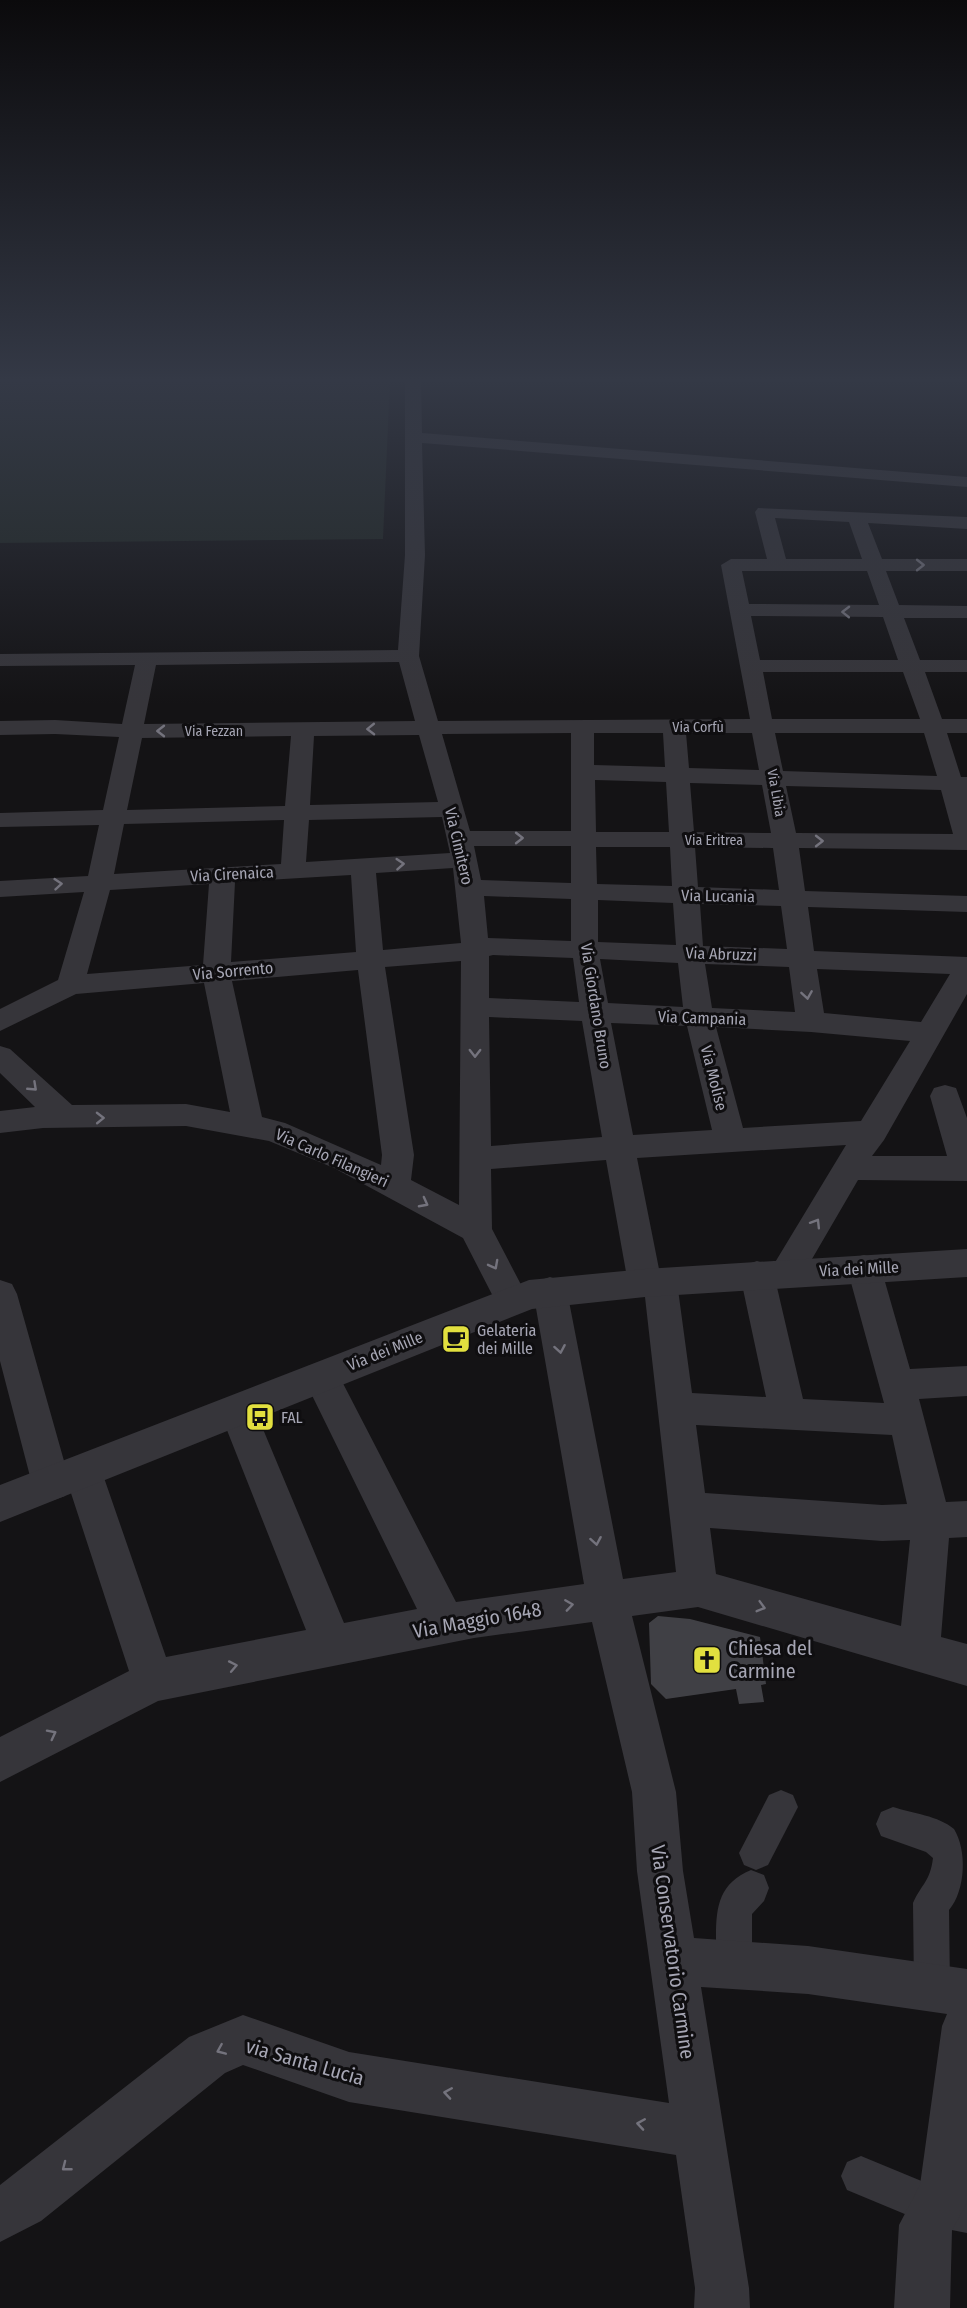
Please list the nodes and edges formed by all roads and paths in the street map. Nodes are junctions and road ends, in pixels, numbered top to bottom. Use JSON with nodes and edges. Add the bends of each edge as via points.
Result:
{"nodes":[{"id":1,"x":414,"y":489,"type":"edge"},
{"id":2,"x":857,"y":518,"type":"junction"},
{"id":3,"x":938,"y":522,"type":"junction"},
{"id":4,"x":967,"y":524,"type":"edge"},
{"id":5,"x":962,"y":565,"type":"edge"},
{"id":6,"x":778,"y":566,"type":"junction"},
{"id":7,"x":874,"y":566,"type":"junction"},
{"id":8,"x":967,"y":584,"type":"edge"},
{"id":9,"x":740,"y":610,"type":"junction"},
{"id":10,"x":892,"y":612,"type":"junction"},
{"id":11,"x":967,"y":612,"type":"edge"},
{"id":12,"x":408,"y":656,"type":"junction"},
{"id":13,"x":147,"y":658,"type":"junction"},
{"id":14,"x":0,"y":660,"type":"edge"},
{"id":15,"x":912,"y":665,"type":"junction"},
{"id":16,"x":751,"y":666,"type":"junction"},
{"id":17,"x":967,"y":666,"type":"edge"},
{"id":18,"x":582,"y":726,"type":"junction"},
{"id":19,"x":967,"y":726,"type":"edge"},
{"id":20,"x":429,"y":727,"type":"junction"},
{"id":21,"x":764,"y":727,"type":"junction"},
{"id":22,"x":934,"y":727,"type":"junction"},
{"id":23,"x":0,"y":728,"type":"edge"},
{"id":24,"x":674,"y":728,"type":"junction"},
{"id":25,"x":303,"y":730,"type":"junction"},
{"id":26,"x":131,"y":731,"type":"junction"},
{"id":27,"x":581,"y":772,"type":"junction"},
{"id":28,"x":677,"y":775,"type":"junction"},
{"id":29,"x":774,"y":777,"type":"junction"},
{"id":30,"x":960,"y":783,"type":"edge"},
{"id":31,"x":451,"y":809,"type":"junction"},
{"id":32,"x":297,"y":813,"type":"junction"},
{"id":33,"x":113,"y":817,"type":"junction"},
{"id":34,"x":0,"y":820,"type":"edge"},
{"id":35,"x":967,"y":837,"type":"edge"},
{"id":36,"x":581,"y":838,"type":"junction"},
{"id":37,"x":681,"y":840,"type":"junction"},
{"id":38,"x":785,"y":841,"type":"junction"},
{"id":39,"x":967,"y":843,"type":"edge"},
{"id":40,"x":462,"y":849,"type":"junction"},
{"id":41,"x":363,"y":866,"type":"junction"},
{"id":42,"x":293,"y":871,"type":"junction"},
{"id":43,"x":224,"y":875,"type":"junction"},
{"id":44,"x":100,"y":881,"type":"junction"},
{"id":45,"x":470,"y":888,"type":"junction"},
{"id":46,"x":0,"y":889,"type":"edge"},
{"id":47,"x":584,"y":892,"type":"junction"},
{"id":48,"x":686,"y":895,"type":"junction"},
{"id":49,"x":791,"y":897,"type":"junction"},
{"id":50,"x":967,"y":904,"type":"edge"},
{"id":51,"x":585,"y":949,"type":"junction"},
{"id":52,"x":475,"y":951,"type":"junction"},
{"id":53,"x":690,"y":953,"type":"junction"},
{"id":54,"x":801,"y":957,"type":"junction"},
{"id":55,"x":370,"y":959,"type":"junction"},
{"id":56,"x":967,"y":968,"type":"edge"},
{"id":57,"x":216,"y":973,"type":"junction"},
{"id":58,"x":70,"y":985,"type":"junction"},
{"id":59,"x":959,"y":1001,"type":"edge"},
{"id":60,"x":475,"y":1007,"type":"junction"},
{"id":61,"x":595,"y":1014,"type":"junction"},
{"id":62,"x":699,"y":1018,"type":"junction"},
{"id":63,"x":0,"y":1022,"type":"edge"},
{"id":64,"x":811,"y":1022,"type":"junction"},
{"id":65,"x":929,"y":1033,"type":"junction"},
{"id":66,"x":0,"y":1056,"type":"edge"},
{"id":67,"x":893,"y":1094,"type":"junction"},
{"id":68,"x":956,"y":1097,"type":"edge"},
{"id":69,"x":66,"y":1118,"type":"junction"},
{"id":70,"x":0,"y":1122,"type":"edge"},
{"id":71,"x":248,"y":1126,"type":"junction"},
{"id":72,"x":873,"y":1132,"type":"junction"},
{"id":73,"x":730,"y":1140,"type":"junction"},
{"id":74,"x":621,"y":1147,"type":"junction"},
{"id":75,"x":475,"y":1159,"type":"junction"},
{"id":76,"x":850,"y":1168,"type":"junction"},
{"id":77,"x":967,"y":1168,"type":"edge"},
{"id":78,"x":394,"y":1185,"type":"junction"},
{"id":79,"x":475,"y":1229,"type":"junction"},
{"id":80,"x":967,"y":1263,"type":"edge"},
{"id":81,"x":864,"y":1268,"type":"junction"},
{"id":82,"x":772,"y":1274,"type":"junction"},
{"id":83,"x":653,"y":1282,"type":"junction"},
{"id":84,"x":550,"y":1292,"type":"junction"},
{"id":85,"x":0,"y":1294,"type":"edge"},
{"id":86,"x":512,"y":1300,"type":"junction"},
{"id":87,"x":5,"y":1335,"type":"edge"},
{"id":88,"x":321,"y":1377,"type":"junction"},
{"id":89,"x":967,"y":1381,"type":"edge"},
{"id":90,"x":898,"y":1385,"type":"junction"},
{"id":91,"x":675,"y":1408,"type":"junction"},
{"id":92,"x":237,"y":1410,"type":"junction"},
{"id":93,"x":788,"y":1414,"type":"junction"},
{"id":94,"x":907,"y":1420,"type":"junction"},
{"id":95,"x":67,"y":1478,"type":"junction"},
{"id":96,"x":0,"y":1504,"type":"edge"},
{"id":97,"x":688,"y":1509,"type":"junction"},
{"id":98,"x":949,"y":1521,"type":"edge"},
{"id":99,"x":698,"y":1588,"type":"junction"},
{"id":100,"x":607,"y":1599,"type":"junction"},
{"id":101,"x":446,"y":1624,"type":"junction"},
{"id":102,"x":333,"y":1646,"type":"junction"},
{"id":103,"x":919,"y":1653,"type":"junction"},
{"id":104,"x":967,"y":1665,"type":"edge"},
{"id":105,"x":153,"y":1681,"type":"junction"},
{"id":106,"x":0,"y":1760,"type":"edge"},
{"id":107,"x":780,"y":1807,"type":"dead end"},
{"id":108,"x":893,"y":1824,"type":"dead end"},
{"id":109,"x":756,"y":1853,"type":"dead end"},
{"id":110,"x":751,"y":1888,"type":"dead end"},
{"id":111,"x":675,"y":1961,"type":"junction"},
{"id":112,"x":734,"y":1965,"type":"junction"},
{"id":113,"x":950,"y":1991,"type":"edge"},
{"id":114,"x":967,"y":2026,"type":"edge"},
{"id":115,"x":699,"y":2133,"type":"junction"},
{"id":116,"x":861,"y":2176,"type":"dead end"},
{"id":117,"x":951,"y":2210,"type":"edge"},
{"id":118,"x":0,"y":2215,"type":"edge"},
{"id":119,"x":722,"y":2308,"type":"edge"},
{"id":120,"x":922,"y":2308,"type":"edge"}],
"edges":[{"from":1,"to":12,"type":"street","name":"Via Cimitero","via":[[415,555]]},
{"from":2,"to":3,"type":"street"},
{"from":2,"to":6,"type":"street","via":[[764,512]]},
{"from":2,"to":7,"type":"street"},
{"from":3,"to":4,"type":"street"},
{"from":3,"to":5,"type":"street"},
{"from":7,"to":5,"type":"street","one_way":true},
{"from":5,"to":8,"type":"street"},
{"from":6,"to":7,"type":"street"},
{"from":6,"to":9,"type":"street","name":"Via Libia","via":[[730,565]]},
{"from":7,"to":10,"type":"street"},
{"from":10,"to":9,"type":"street","one_way":true},
{"from":9,"to":16,"type":"street","name":"Via Libia"},
{"from":10,"to":11,"type":"street"},
{"from":10,"to":15,"type":"street"},
{"from":12,"to":13,"type":"street"},
{"from":12,"to":20,"type":"street","name":"Via Cimitero"},
{"from":13,"to":14,"type":"street"},
{"from":13,"to":26,"type":"street"},
{"from":15,"to":16,"type":"street"},
{"from":15,"to":17,"type":"street"},
{"from":15,"to":22,"type":"street"},
{"from":16,"to":21,"type":"street","name":"Via Libia"},
{"from":18,"to":20,"type":"street","name":"Via Corfù"},
{"from":18,"to":24,"type":"street","name":"Via Corfù"},
{"from":18,"to":27,"type":"street","name":"Via Giordano Bruno"},
{"from":19,"to":22,"type":"street","name":"Via Corfù"},
{"from":20,"to":25,"type":"street","name":"Via Fezzan","one_way":true},
{"from":20,"to":31,"type":"street","name":"Via Cimitero"},
{"from":21,"to":22,"type":"street","name":"Via Corfù"},
{"from":21,"to":24,"type":"street","name":"Via Corfù"},
{"from":21,"to":29,"type":"street","name":"Via Libia"},
{"from":22,"to":30,"type":"street"},
{"from":23,"to":26,"type":"street","name":"Via Fezzan"},
{"from":24,"to":28,"type":"street","name":"Via Molise"},
{"from":25,"to":26,"type":"street","name":"Via Fezzan","one_way":true},
{"from":25,"to":32,"type":"street"},
{"from":26,"to":33,"type":"street"},
{"from":27,"to":28,"type":"street"},
{"from":27,"to":36,"type":"street","name":"Via Giordano Bruno"},
{"from":28,"to":29,"type":"street"},
{"from":28,"to":37,"type":"street","name":"Via Molise"},
{"from":29,"to":30,"type":"street"},
{"from":29,"to":38,"type":"street","name":"Via Libia"},
{"from":30,"to":35,"type":"street"},
{"from":31,"to":32,"type":"street"},
{"from":31,"to":40,"type":"street","name":"Via Cimitero"},
{"from":32,"to":33,"type":"street"},
{"from":32,"to":42,"type":"street"},
{"from":33,"to":34,"type":"street"},
{"from":33,"to":44,"type":"street"},
{"from":36,"to":37,"type":"street","name":"Via Eritrea"},
{"from":40,"to":36,"type":"street","name":"Via Eritrea","one_way":true},
{"from":36,"to":47,"type":"street","name":"Via Giordano Bruno"},
{"from":37,"to":38,"type":"street","name":"Via Eritrea"},
{"from":37,"to":48,"type":"street","name":"Via Molise"},
{"from":38,"to":39,"type":"street","name":"Via Eritrea","one_way":true},
{"from":38,"to":49,"type":"street","name":"Via Libia"},
{"from":41,"to":40,"type":"street","name":"Via Cirenaica","one_way":true},
{"from":40,"to":45,"type":"street","name":"Via Cimitero"},
{"from":41,"to":42,"type":"street","name":"Via Cirenaica"},
{"from":41,"to":55,"type":"street"},
{"from":42,"to":43,"type":"street","name":"Via Cirenaica"},
{"from":43,"to":44,"type":"street","name":"Via Cirenaica"},
{"from":43,"to":57,"type":"street"},
{"from":46,"to":44,"type":"street","name":"Via Cirenaica","one_way":true},
{"from":44,"to":58,"type":"street"},
{"from":45,"to":47,"type":"street","name":"Via Lucania"},
{"from":45,"to":52,"type":"street","name":"Via Cimitero"},
{"from":47,"to":48,"type":"street","name":"Via Lucania"},
{"from":47,"to":51,"type":"street","name":"Via Giordano Bruno"},
{"from":48,"to":49,"type":"street","name":"Via Lucania"},
{"from":48,"to":53,"type":"street","name":"Via Molise"},
{"from":49,"to":50,"type":"street","name":"Via Lucania"},
{"from":49,"to":54,"type":"street","name":"Via Libia"},
{"from":51,"to":52,"type":"street","name":"Via Abruzzi","via":[[492,946]]},
{"from":51,"to":53,"type":"street","name":"Via Abruzzi"},
{"from":51,"to":61,"type":"street","name":"Via Giordano Bruno"},
{"from":52,"to":55,"type":"street","name":"Via Sorrento"},
{"from":52,"to":60,"type":"street","name":"Via Cimitero"},
{"from":53,"to":54,"type":"street","name":"Via Abruzzi"},
{"from":53,"to":62,"type":"street","name":"Via Molise"},
{"from":54,"to":56,"type":"street","name":"Via Abruzzi"},
{"from":54,"to":64,"type":"street","name":"Via Libia","one_way":true},
{"from":55,"to":57,"type":"street","name":"Via Sorrento"},
{"from":55,"to":78,"type":"street","via":[[398,1155]]},
{"from":56,"to":59,"type":"street"},
{"from":57,"to":58,"type":"street","name":"Via Sorrento"},
{"from":57,"to":71,"type":"street"},
{"from":58,"to":63,"type":"street","name":"Via Sorrento"},
{"from":59,"to":65,"type":"street"},
{"from":60,"to":61,"type":"street","name":"Via Campania"},
{"from":60,"to":75,"type":"street","name":"Via Cimitero","one_way":true},
{"from":61,"to":62,"type":"street","name":"Via Campania"},
{"from":61,"to":74,"type":"street","name":"Via Giordano Bruno"},
{"from":62,"to":64,"type":"street","name":"Via Campania"},
{"from":62,"to":73,"type":"street","name":"Via Molise"},
{"from":64,"to":65,"type":"street","name":"Via Campania"},
{"from":65,"to":67,"type":"street"},
{"from":66,"to":69,"type":"street","one_way":true},
{"from":67,"to":68,"type":"street"},
{"from":67,"to":72,"type":"street"},
{"from":68,"to":77,"type":"street"},
{"from":69,"to":70,"type":"street","name":"Via Carlo Filangieri"},
{"from":69,"to":71,"type":"street","name":"Via Carlo Filangieri","one_way":true,"via":[[186,1115]]},
{"from":71,"to":78,"type":"street","name":"Via Carlo Filangieri","via":[[284,1135]]},
{"from":72,"to":73,"type":"street"},
{"from":72,"to":76,"type":"street"},
{"from":73,"to":74,"type":"street"},
{"from":74,"to":75,"type":"street"},
{"from":74,"to":83,"type":"street","name":"Via Giordano Bruno"},
{"from":75,"to":79,"type":"street","name":"Via Cimitero"},
{"from":76,"to":77,"type":"street"},
{"from":82,"to":76,"type":"street","one_way":true},
{"from":78,"to":79,"type":"street","name":"Via Carlo Filangieri","one_way":true},
{"from":79,"to":86,"type":"street","name":"Via Cimitero","one_way":true},
{"from":80,"to":81,"type":"street","name":"Via dei Mille"},
{"from":81,"to":82,"type":"street","name":"Via dei Mille"},
{"from":81,"to":90,"type":"street"},
{"from":82,"to":83,"type":"street","name":"Via dei Mille"},
{"from":82,"to":93,"type":"street"},
{"from":83,"to":84,"type":"street","name":"Via dei Mille"},
{"from":83,"to":91,"type":"street","name":"Via Giordano Bruno"},
{"from":84,"to":86,"type":"street","name":"Via dei Mille"},
{"from":84,"to":100,"type":"street","name":"Via Conservatorio Carmine","one_way":true},
{"from":85,"to":87,"type":"street"},
{"from":86,"to":88,"type":"street","name":"Via dei Mille"},
{"from":87,"to":95,"type":"street"},
{"from":88,"to":92,"type":"street","name":"Via dei Mille"},
{"from":88,"to":101,"type":"street"},
{"from":89,"to":90,"type":"street"},
{"from":90,"to":94,"type":"street"},
{"from":91,"to":93,"type":"street"},
{"from":91,"to":97,"type":"street","name":"Via Giordano Bruno"},
{"from":92,"to":95,"type":"street","name":"Via dei Mille"},
{"from":92,"to":102,"type":"street"},
{"from":93,"to":94,"type":"street"},
{"from":94,"to":98,"type":"street"},
{"from":95,"to":96,"type":"street","name":"Via dei Mille"},
{"from":95,"to":105,"type":"street"},
{"from":97,"to":98,"type":"street","via":[[882,1523]]},
{"from":97,"to":99,"type":"street","name":"Via Giordano Bruno"},
{"from":98,"to":103,"type":"street"},
{"from":99,"to":100,"type":"street","name":"Via Maggio 1648"},
{"from":99,"to":103,"type":"street","name":"Via Maggio 1648","one_way":true},
{"from":101,"to":100,"type":"street","name":"Via Maggio 1648","one_way":true},
{"from":100,"to":111,"type":"street","name":"Via Conservatorio Carmine","via":[[654,1792],[660,1871]]},
{"from":101,"to":102,"type":"street","name":"Via Maggio 1648"},
{"from":105,"to":102,"type":"street","name":"Via Maggio 1648","one_way":true},
{"from":103,"to":104,"type":"street","name":"Via Maggio 1648"},
{"from":106,"to":105,"type":"street","name":"Via Maggio 1648","one_way":true},
{"from":107,"to":109,"type":"street"},
{"from":108,"to":113,"type":"street","via":[[935,1837],[944,1843],[951,1857],[947,1885],[931,1903]]},
{"from":110,"to":112,"type":"street","via":[[735,1908]]},
{"from":111,"to":112,"type":"street"},
{"from":111,"to":115,"type":"street","name":"Via Conservatorio Carmine"},
{"from":112,"to":113,"type":"street","via":[[808,1970]]},
{"from":114,"to":117,"type":"street","via":[[945,2192]]},
{"from":115,"to":118,"type":"street","name":"via Santa Lucia","one_way":true,"via":[[349,2078],[243,2040],[207,2055],[22,2202]]},
{"from":115,"to":119,"type":"street","name":"Via Conservatorio Carmine"},
{"from":116,"to":117,"type":"street"},
{"from":117,"to":120,"type":"street","via":[[926,2225]]}]}
